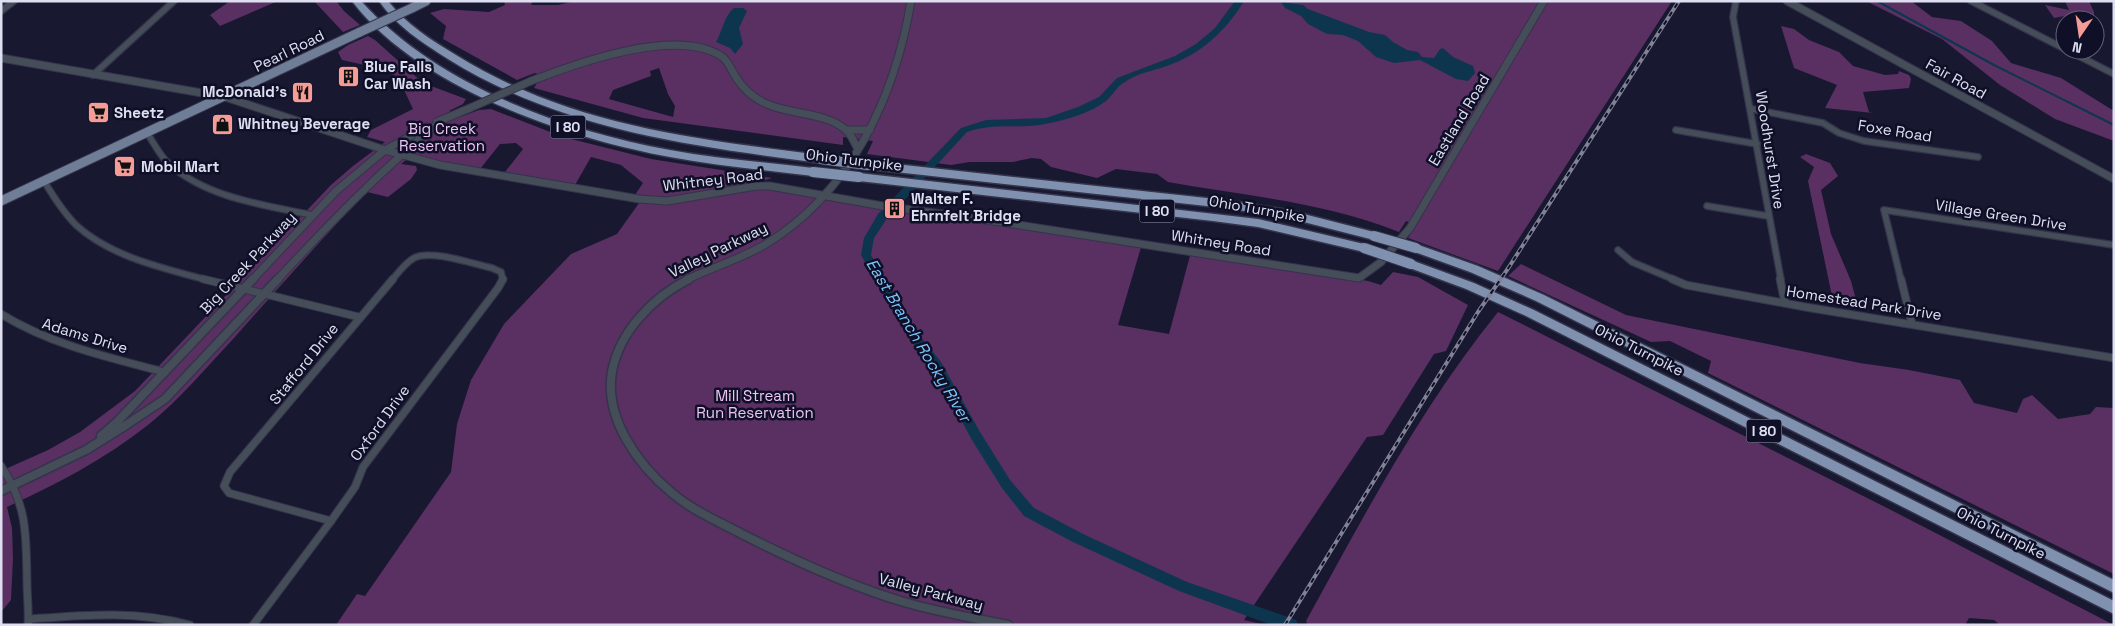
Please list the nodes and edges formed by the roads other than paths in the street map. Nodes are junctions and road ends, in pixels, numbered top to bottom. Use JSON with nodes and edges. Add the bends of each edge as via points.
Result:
{"nodes":[{"id":1,"x":14,"y":1,"type":"edge"},
{"id":2,"x":174,"y":1,"type":"edge"},
{"id":3,"x":356,"y":1,"type":"edge"},
{"id":4,"x":383,"y":1,"type":"edge"},
{"id":5,"x":426,"y":1,"type":"edge"},
{"id":6,"x":910,"y":1,"type":"edge"},
{"id":7,"x":1544,"y":1,"type":"edge"},
{"id":8,"x":1736,"y":1,"type":"edge"},
{"id":9,"x":1787,"y":1,"type":"edge"},
{"id":10,"x":1976,"y":2,"type":"edge"},
{"id":11,"x":1,"y":11,"type":"edge"},
{"id":12,"x":2055,"y":44,"type":"edge"},
{"id":13,"x":1,"y":58,"type":"edge"},
{"id":14,"x":2086,"y":60,"type":"edge"},
{"id":15,"x":2114,"y":74,"type":"edge"},
{"id":16,"x":93,"y":75,"type":"junction"},
{"id":17,"x":225,"y":97,"type":"junction"},
{"id":18,"x":1752,"y":109,"type":"junction"},
{"id":19,"x":442,"y":120,"type":"junction"},
{"id":20,"x":847,"y":130,"type":"junction"},
{"id":21,"x":870,"y":130,"type":"junction"},
{"id":22,"x":1676,"y":130,"type":"dead end"},
{"id":23,"x":147,"y":133,"type":"junction"},
{"id":24,"x":1757,"y":144,"type":"junction"},
{"id":25,"x":858,"y":149,"type":"junction"},
{"id":26,"x":385,"y":150,"type":"junction"},
{"id":27,"x":400,"y":155,"type":"junction"},
{"id":28,"x":1978,"y":157,"type":"dead end"},
{"id":29,"x":2114,"y":179,"type":"edge"},
{"id":30,"x":44,"y":181,"type":"junction"},
{"id":31,"x":824,"y":195,"type":"junction"},
{"id":32,"x":1,"y":201,"type":"edge"},
{"id":33,"x":1707,"y":206,"type":"dead end"},
{"id":34,"x":312,"y":214,"type":"junction"},
{"id":35,"x":1768,"y":216,"type":"junction"},
{"id":36,"x":2114,"y":245,"type":"edge"},
{"id":37,"x":1394,"y":249,"type":"joint"},
{"id":38,"x":1618,"y":250,"type":"dead end"},
{"id":39,"x":498,"y":288,"type":"joint"},
{"id":40,"x":243,"y":290,"type":"junction"},
{"id":41,"x":263,"y":295,"type":"junction"},
{"id":42,"x":1785,"y":303,"type":"junction"},
{"id":43,"x":1,"y":314,"type":"edge"},
{"id":44,"x":359,"y":316,"type":"junction"},
{"id":45,"x":1912,"y":324,"type":"junction"},
{"id":46,"x":2114,"y":358,"type":"edge"},
{"id":47,"x":164,"y":372,"type":"junction"},
{"id":48,"x":90,"y":446,"type":"junction"},
{"id":49,"x":1,"y":466,"type":"edge"},
{"id":50,"x":15,"y":485,"type":"junction"},
{"id":51,"x":1,"y":491,"type":"edge"},
{"id":52,"x":331,"y":521,"type":"junction"},
{"id":53,"x":2114,"y":587,"type":"edge"},
{"id":54,"x":2114,"y":608,"type":"edge"},
{"id":55,"x":28,"y":622,"type":"edge"},
{"id":56,"x":190,"y":625,"type":"edge"},
{"id":57,"x":253,"y":625,"type":"edge"},
{"id":58,"x":1008,"y":625,"type":"edge"}],
"edges":[{"from":1,"to":11,"type":"street"},
{"from":2,"to":16,"type":"street"},
{"from":3,"to":54,"type":"highway","name":"Ohio Turnpike","number":"I 80","bridge":true,"via":[[404,48],[437,70],[526,114],[653,150],[859,178],[1240,221],[1364,248],[1470,286],[1530,313]]},
{"from":4,"to":53,"type":"highway","name":"Ohio Turnpike","number":"I 80","bridge":true,"via":[[391,12],[454,59],[489,80],[589,120],[642,133],[698,144],[821,160],[1225,204],[1288,214],[1416,248],[1540,298]]},
{"from":5,"to":17,"type":"main road","name":"Pearl Road","bridge":true},
{"from":6,"to":21,"type":"street","name":"Valley Parkway","via":[[906,37],[895,74]]},
{"from":7,"to":37,"type":"street","name":"Eastland Road","via":[[1410,228]]},
{"from":8,"to":18,"type":"street","name":"Woodhurst Drive","via":[[1733,17]]},
{"from":9,"to":29,"type":"street","name":"Fair Road"},
{"from":10,"to":12,"type":"street"},
{"from":13,"to":16,"type":"street","name":"Whitney Road"},
{"from":14,"to":15,"type":"street"},
{"from":16,"to":17,"type":"street","name":"Whitney Road"},
{"from":17,"to":23,"type":"main road","name":"Pearl Road"},
{"from":17,"to":26,"type":"street","name":"Whitney Road"},
{"from":18,"to":24,"type":"street","name":"Woodhurst Drive"},
{"from":18,"to":28,"type":"street","name":"Foxe Road","via":[[1806,118],[1864,142]]},
{"from":19,"to":20,"type":"street","name":"Big Creek Parkway","bridge":true,"via":[[571,66],[658,45],[692,45],[724,58],[746,91],[762,102],[823,119]]},
{"from":19,"to":26,"type":"street","name":"Big Creek Parkway"},
{"from":19,"to":27,"type":"street","name":"Big Creek Parkway"},
{"from":20,"to":21,"type":"street"},
{"from":20,"to":25,"type":"street"},
{"from":21,"to":25,"type":"street","name":"Valley Parkway"},
{"from":22,"to":24,"type":"street"},
{"from":23,"to":30,"type":"main road","name":"Pearl Road"},
{"from":23,"to":34,"type":"street","via":[[168,163],[189,178],[255,202]]},
{"from":24,"to":35,"type":"street","name":"Woodhurst Drive"},
{"from":25,"to":31,"type":"street","name":"Valley Parkway"},
{"from":26,"to":27,"type":"street","name":"Whitney Road"},
{"from":26,"to":34,"type":"street","name":"Big Creek Parkway"},
{"from":27,"to":31,"type":"street","name":"Whitney Road","via":[[440,165],[639,199],[667,201],[756,186]]},
{"from":27,"to":41,"type":"street","name":"Big Creek Parkway","via":[[347,205]]},
{"from":30,"to":32,"type":"main road","name":"Pearl Road"},
{"from":30,"to":40,"type":"street","via":[[60,209],[105,245],[135,259]]},
{"from":31,"to":37,"type":"street","name":"Whitney Road","via":[[1336,276],[1359,278],[1371,272]]},
{"from":31,"to":58,"type":"street","name":"Valley Parkway","via":[[800,221],[764,245],[687,279],[655,301],[641,316],[614,361],[611,390],[622,432],[636,455],[672,493],[799,563],[904,602]]},
{"from":33,"to":35,"type":"street"},
{"from":34,"to":40,"type":"street","name":"Big Creek Parkway"},
{"from":35,"to":42,"type":"street","name":"Woodhurst Drive"},
{"from":36,"to":45,"type":"street","name":"Village Green Drive","via":[[1884,210]]},
{"from":38,"to":42,"type":"street","name":"Homestead Park Drive","via":[[1632,262],[1686,285]]},
{"from":39,"to":44,"type":"street","name":"Stafford Drive","via":[[503,281],[501,272],[492,268],[431,254],[416,257],[405,264]]},
{"from":39,"to":52,"type":"street","name":"Oxford Drive","via":[[363,467],[355,487]]},
{"from":40,"to":41,"type":"street"},
{"from":40,"to":47,"type":"street","name":"Big Creek Parkway"},
{"from":41,"to":44,"type":"street"},
{"from":41,"to":48,"type":"street","name":"Big Creek Parkway","via":[[165,399]]},
{"from":42,"to":45,"type":"street","name":"Homestead Park Drive"},
{"from":43,"to":47,"type":"street","name":"Adams Drive","via":[[54,341]]},
{"from":44,"to":52,"type":"street","name":"Stafford Drive","via":[[230,472],[224,486],[229,493]]},
{"from":45,"to":46,"type":"street","name":"Homestead Park Drive"},
{"from":47,"to":48,"type":"street","name":"Big Creek Parkway"},
{"from":48,"to":50,"type":"street","name":"Big Creek Parkway"},
{"from":49,"to":50,"type":"street"},
{"from":50,"to":51,"type":"street","name":"Big Creek Parkway"},
{"from":50,"to":55,"type":"street","via":[[26,519]]},
{"from":52,"to":57,"type":"street","name":"Oxford Drive"},
{"from":55,"to":56,"type":"street","via":[[115,614],[149,615]]}]}
